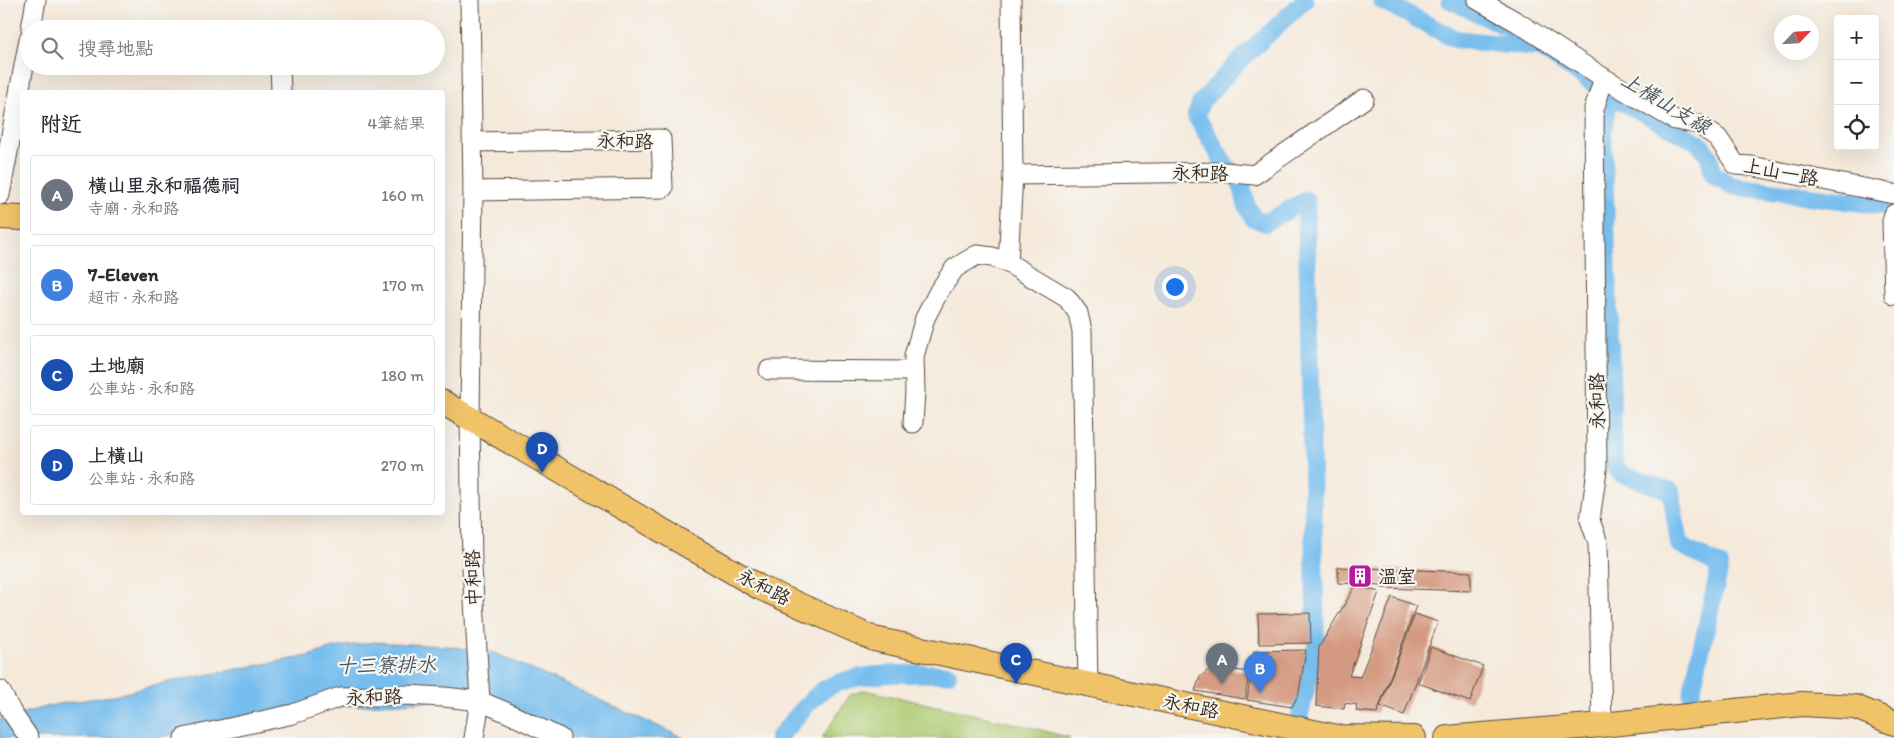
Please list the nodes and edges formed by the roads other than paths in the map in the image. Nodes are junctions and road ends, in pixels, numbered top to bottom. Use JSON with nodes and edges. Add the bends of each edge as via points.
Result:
{"nodes":[{"id":1,"x":36,"y":0,"type":"edge"},
{"id":2,"x":470,"y":0,"type":"edge"},
{"id":3,"x":1010,"y":0,"type":"edge"},
{"id":4,"x":1478,"y":0,"type":"edge"},
{"id":5,"x":33,"y":20,"type":"edge"},
{"id":6,"x":25,"y":75,"type":"edge"},
{"id":7,"x":280,"y":75,"type":"edge"},
{"id":8,"x":1605,"y":82,"type":"junction"},
{"id":9,"x":23,"y":90,"type":"edge"},
{"id":10,"x":281,"y":90,"type":"edge"},
{"id":11,"x":1364,"y":98,"type":"dead end"},
{"id":12,"x":20,"y":112,"type":"edge"},
{"id":13,"x":472,"y":142,"type":"junction"},
{"id":14,"x":16,"y":144,"type":"edge"},
{"id":15,"x":1013,"y":175,"type":"junction"},
{"id":16,"x":473,"y":191,"type":"junction"},
{"id":17,"x":1894,"y":194,"type":"edge"},
{"id":18,"x":0,"y":195,"type":"edge"},
{"id":19,"x":1894,"y":214,"type":"edge"},
{"id":20,"x":0,"y":217,"type":"edge"},
{"id":21,"x":20,"y":218,"type":"edge"},
{"id":22,"x":1008,"y":263,"type":"junction"},
{"id":23,"x":1894,"y":296,"type":"edge"},
{"id":24,"x":769,"y":370,"type":"dead end"},
{"id":25,"x":914,"y":371,"type":"junction"},
{"id":26,"x":445,"y":404,"type":"edge"},
{"id":27,"x":470,"y":418,"type":"junction"},
{"id":28,"x":913,"y":423,"type":"dead end"},
{"id":29,"x":1088,"y":684,"type":"junction"},
{"id":30,"x":0,"y":690,"type":"edge"},
{"id":31,"x":480,"y":698,"type":"junction"},
{"id":32,"x":1894,"y":723,"type":"edge"},
{"id":33,"x":1611,"y":729,"type":"edge"},
{"id":34,"x":1359,"y":737,"type":"edge"},
{"id":35,"x":29,"y":738,"type":"edge"},
{"id":36,"x":184,"y":738,"type":"edge"},
{"id":37,"x":474,"y":738,"type":"edge"},
{"id":38,"x":560,"y":738,"type":"edge"},
{"id":39,"x":1414,"y":738,"type":"edge"},
{"id":40,"x":1447,"y":738,"type":"edge"}],
"edges":[{"from":1,"to":5,"type":"street"},
{"from":2,"to":13,"type":"street"},
{"from":3,"to":15,"type":"street"},
{"from":4,"to":8,"type":"street","name":"上山一路","via":[[1517,22]]},
{"from":6,"to":9,"type":"street"},
{"from":7,"to":10,"type":"street"},
{"from":8,"to":17,"type":"street","name":"上山一路","via":[[1675,120],[1698,124],[1718,138],[1736,165]]},
{"from":8,"to":33,"type":"street","name":"永和路","via":[[1594,109],[1597,470],[1590,520],[1598,543]]},
{"from":11,"to":15,"type":"street","name":"永和路","via":[[1254,175]]},
{"from":12,"to":14,"type":"street"},
{"from":13,"to":16,"type":"street"},
{"from":13,"to":16,"type":"street","name":"永和路","via":[[661,139],[663,188]]},
{"from":14,"to":18,"type":"street"},
{"from":15,"to":22,"type":"street"},
{"from":16,"to":27,"type":"street"},
{"from":19,"to":23,"type":"street"},
{"from":20,"to":21,"type":"main road"},
{"from":22,"to":25,"type":"street","via":[[992,256],[977,255],[954,268],[925,318],[914,356]]},
{"from":22,"to":29,"type":"street","via":[[1067,298],[1078,313],[1082,330]]},
{"from":24,"to":25,"type":"street"},
{"from":25,"to":28,"type":"street"},
{"from":26,"to":27,"type":"main road","name":"永和路"},
{"from":27,"to":29,"type":"main road","name":"永和路","via":[[759,587],[874,639]]},
{"from":27,"to":31,"type":"street","name":"中和路","via":[[472,567]]},
{"from":29,"to":34,"type":"main road","name":"永和路","via":[[1337,736]]},
{"from":30,"to":35,"type":"street"},
{"from":31,"to":36,"type":"street","name":"永和路","via":[[340,697],[293,714]]},
{"from":31,"to":37,"type":"street","name":"中和路"},
{"from":31,"to":38,"type":"street","name":"永和路"},
{"from":32,"to":33,"type":"main road","via":[[1855,708],[1802,704]]},
{"from":33,"to":40,"type":"main road"},
{"from":34,"to":39,"type":"main road","name":"永和路"}]}
